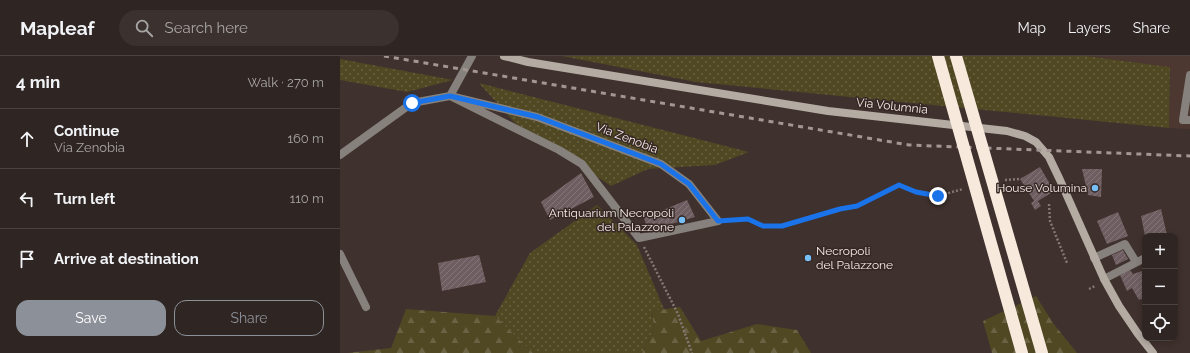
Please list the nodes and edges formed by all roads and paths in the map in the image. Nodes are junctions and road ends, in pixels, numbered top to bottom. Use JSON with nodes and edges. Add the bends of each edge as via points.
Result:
{"nodes":[{"id":1,"x":472,"y":56,"type":"edge"},
{"id":2,"x":938,"y":56,"type":"edge"},
{"id":3,"x":956,"y":56,"type":"edge"},
{"id":4,"x":506,"y":57,"type":"edge"},
{"id":5,"x":1190,"y":75,"type":"edge"},
{"id":6,"x":450,"y":96,"type":"junction"},
{"id":7,"x":1190,"y":120,"type":"edge"},
{"id":8,"x":340,"y":155,"type":"edge"},
{"id":9,"x":1020,"y":179,"type":"dead end"},
{"id":10,"x":1005,"y":180,"type":"dead end"},
{"id":11,"x":967,"y":188,"type":"dead end"},
{"id":12,"x":1049,"y":204,"type":"dead end"},
{"id":13,"x":718,"y":221,"type":"junction"},
{"id":14,"x":639,"y":238,"type":"junction"},
{"id":15,"x":340,"y":254,"type":"edge"},
{"id":16,"x":1094,"y":258,"type":"junction"},
{"id":17,"x":1142,"y":259,"type":"edge"},
{"id":18,"x":1136,"y":262,"type":"junction"},
{"id":19,"x":1067,"y":263,"type":"dead end"},
{"id":20,"x":1104,"y":279,"type":"junction"},
{"id":21,"x":1096,"y":286,"type":"dead end"},
{"id":22,"x":1090,"y":289,"type":"dead end"},
{"id":23,"x":366,"y":308,"type":"dead end"},
{"id":24,"x":692,"y":353,"type":"edge"},
{"id":25,"x":1022,"y":353,"type":"edge"},
{"id":26,"x":1042,"y":353,"type":"edge"},
{"id":27,"x":1153,"y":353,"type":"edge"}],
"edges":[{"from":1,"to":6,"type":"lane"},
{"from":2,"to":25,"type":"highway","bridge":true},
{"from":3,"to":26,"type":"highway","bridge":true},
{"from":4,"to":16,"type":"main road","name":"Via Volumnia","via":[[828,111],[1007,131],[1025,136],[1036,142],[1049,157]]},
{"from":5,"to":7,"type":"lane","via":[[1183,120]]},
{"from":6,"to":8,"type":"lane","name":"Via Zenobia","via":[[412,103]]},
{"from":6,"to":13,"type":"lane","name":"Via Zenobia","via":[[538,117],[661,164],[689,184]]},
{"from":6,"to":14,"type":"lane","via":[[582,164]]},
{"from":9,"to":10,"type":"path"},
{"from":11,"to":13,"type":"path","via":[[938,196],[916,192],[899,185],[857,206],[782,226],[763,226],[748,219]]},
{"from":12,"to":19,"type":"path","via":[[1050,221]]},
{"from":13,"to":14,"type":"lane"},
{"from":14,"to":24,"type":"path","via":[[678,314]]},
{"from":15,"to":23,"type":"lane"},
{"from":16,"to":18,"type":"lane","via":[[1125,244]]},
{"from":16,"to":20,"type":"main road","name":"Via Volumnia"},
{"from":17,"to":18,"type":"lane"},
{"from":18,"to":20,"type":"lane"},
{"from":20,"to":27,"type":"main road","name":"Via Volumnia","via":[[1118,306]]},
{"from":21,"to":22,"type":"path"}]}
